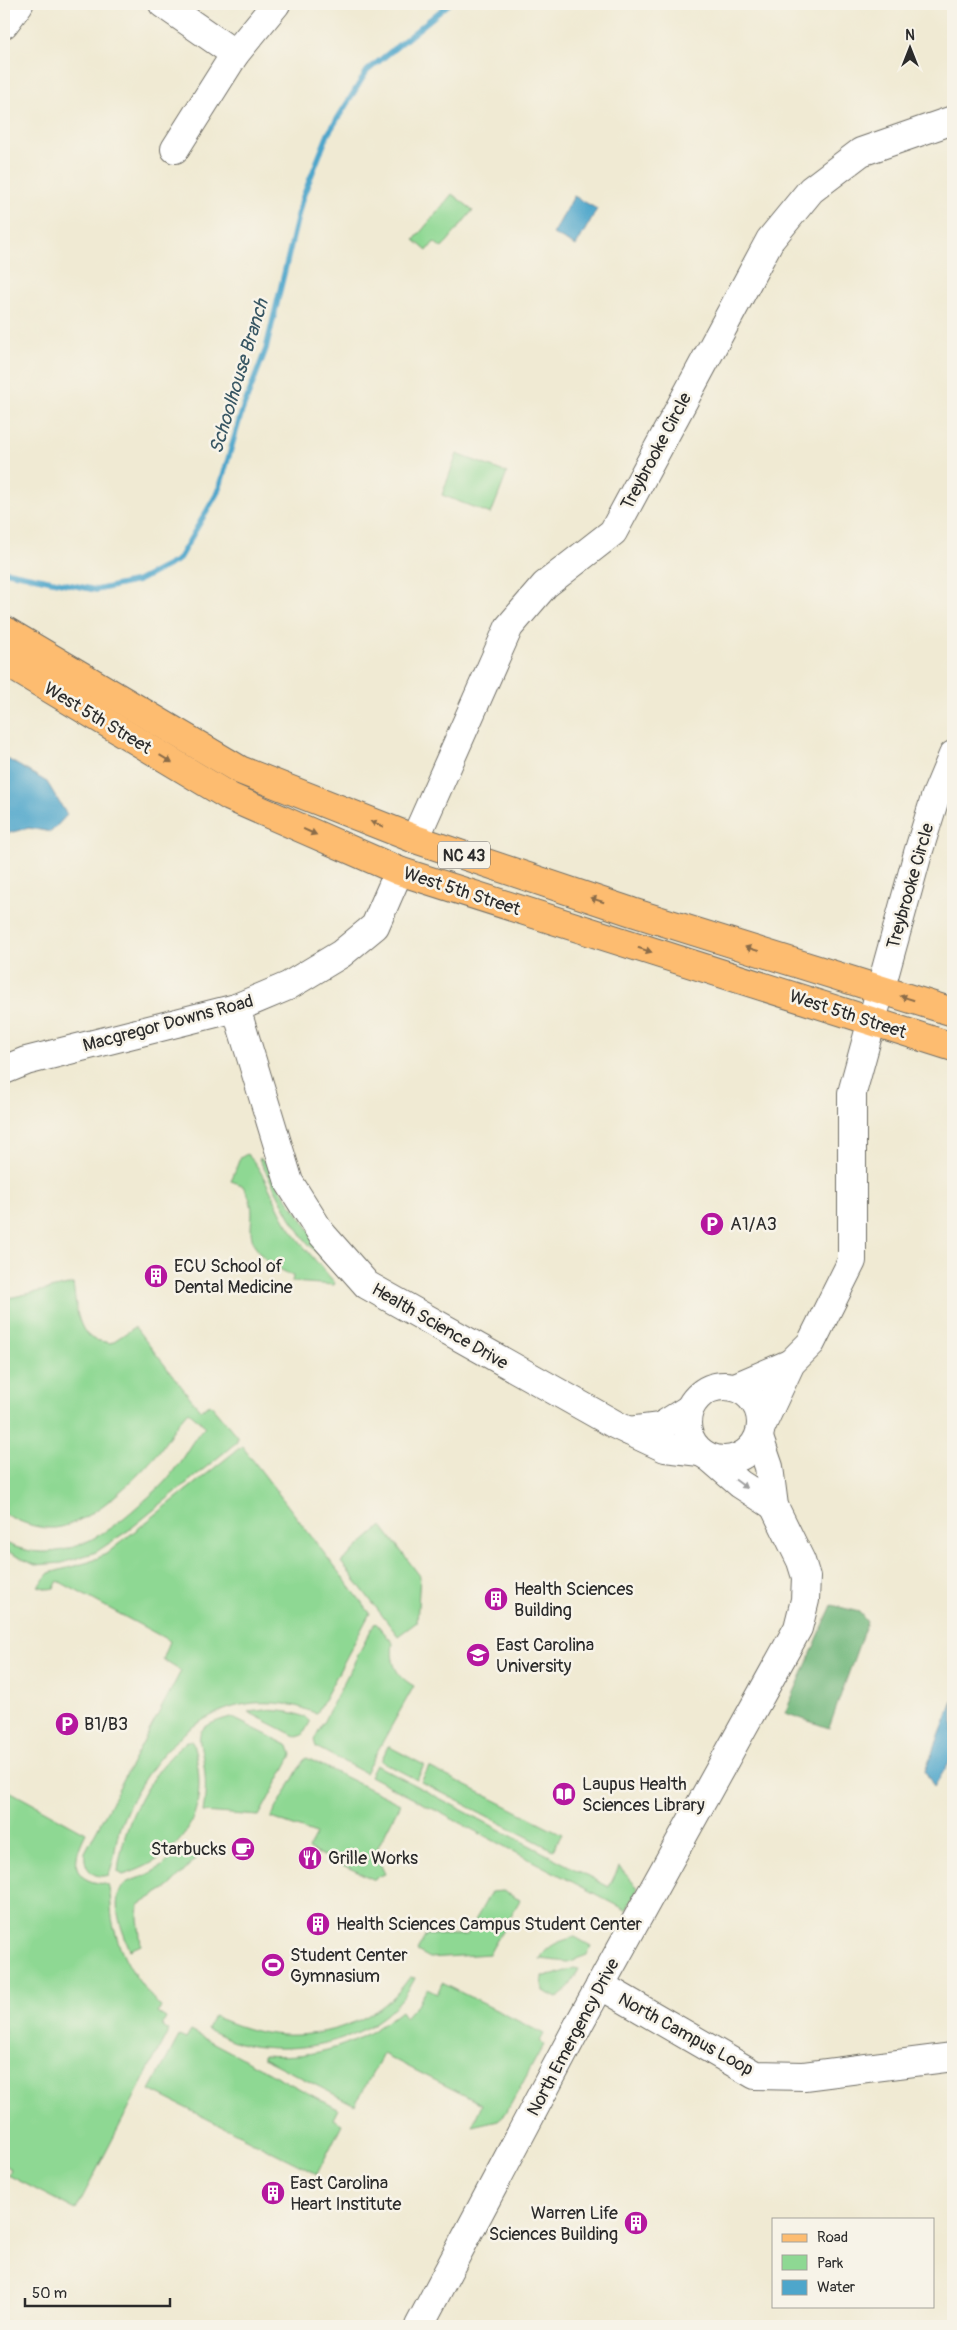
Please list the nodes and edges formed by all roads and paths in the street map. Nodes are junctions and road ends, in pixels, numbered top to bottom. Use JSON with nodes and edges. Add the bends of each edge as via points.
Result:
{"nodes":[{"id":1,"x":19,"y":4,"type":"edge"},
{"id":2,"x":163,"y":4,"type":"edge"},
{"id":3,"x":276,"y":4,"type":"edge"},
{"id":4,"x":4,"y":24,"type":"edge"},
{"id":5,"x":235,"y":54,"type":"junction"},
{"id":6,"x":953,"y":120,"type":"edge"},
{"id":7,"x":175,"y":149,"type":"dead end"},
{"id":8,"x":4,"y":630,"type":"edge"},
{"id":9,"x":4,"y":662,"type":"edge"},
{"id":10,"x":953,"y":756,"type":"edge"},
{"id":11,"x":414,"y":839,"type":"junction"},
{"id":12,"x":399,"y":871,"type":"junction"},
{"id":13,"x":880,"y":990,"type":"junction"},
{"id":14,"x":236,"y":1008,"type":"junction"},
{"id":15,"x":953,"y":1012,"type":"edge"},
{"id":16,"x":871,"y":1022,"type":"junction"},
{"id":17,"x":953,"y":1048,"type":"edge"},
{"id":18,"x":4,"y":1070,"type":"edge"},
{"id":19,"x":791,"y":1363,"type":"junction"},
{"id":20,"x":734,"y":1387,"type":"junction"},
{"id":21,"x":689,"y":1409,"type":"junction"},
{"id":22,"x":628,"y":1431,"type":"junction"},
{"id":23,"x":761,"y":1432,"type":"junction"},
{"id":24,"x":705,"y":1455,"type":"junction"},
{"id":25,"x":774,"y":1506,"type":"junction"},
{"id":26,"x":600,"y":1986,"type":"junction"},
{"id":27,"x":953,"y":2057,"type":"edge"},
{"id":28,"x":419,"y":2326,"type":"edge"}],
"edges":[{"from":1,"to":4,"type":"street"},
{"from":2,"to":5,"type":"street"},
{"from":3,"to":5,"type":"street"},
{"from":5,"to":7,"type":"street"},
{"from":6,"to":11,"type":"street","name":"Treybrooke Circle","via":[[861,152],[811,190],[770,240],[613,532],[545,585],[509,627]]},
{"from":11,"to":8,"type":"main road","name":"West 5th Street","number":"NC 43","one_way":true,"via":[[240,770]]},
{"from":9,"to":12,"type":"main road","name":"West 5th Street","number":"NC 43","one_way":true,"via":[[230,797]]},
{"from":10,"to":13,"type":"street","name":"Treybrooke Circle","via":[[935,798]]},
{"from":13,"to":11,"type":"main road","name":"West 5th Street","number":"NC 43","one_way":true},
{"from":12,"to":14,"type":"street","name":"Macgregor Downs Road","via":[[374,926],[341,954],[288,986]]},
{"from":12,"to":16,"type":"main road","name":"West 5th Street","number":"NC 43","one_way":true},
{"from":15,"to":13,"type":"main road","name":"West 5th Street","number":"NC 43","one_way":true},
{"from":13,"to":16,"type":"street"},
{"from":14,"to":18,"type":"street","name":"Macgregor Downs Road","via":[[26,1061]]},
{"from":14,"to":22,"type":"street","name":"Health Science Drive","via":[[289,1182],[321,1233],[367,1286]]},
{"from":16,"to":17,"type":"main road","name":"West 5th Street","number":"NC 43"},
{"from":16,"to":19,"type":"street","via":[[852,1093],[852,1261],[811,1343]]},
{"from":19,"to":20,"type":"street"},
{"from":19,"to":23,"type":"street"},
{"from":20,"to":21,"type":"street","via":[[713,1388],[699,1396]]},
{"from":20,"to":23,"type":"street","name":"North Emergency Drive","via":[[755,1401],[761,1413]]},
{"from":21,"to":22,"type":"street","via":[[660,1427]]},
{"from":21,"to":24,"type":"street","via":[[688,1433],[692,1443]]},
{"from":22,"to":24,"type":"street","name":"Health Science Drive","via":[[665,1448]]},
{"from":23,"to":24,"type":"street","via":[[753,1448],[734,1460],[722,1461]]},
{"from":23,"to":25,"type":"street","name":"North Emergency Drive"},
{"from":24,"to":25,"type":"street","one_way":true,"via":[[740,1484]]},
{"from":25,"to":26,"type":"street","name":"North Emergency Drive","via":[[802,1561],[806,1577],[805,1600],[798,1628]]},
{"from":26,"to":27,"type":"street","name":"North Campus Loop","via":[[755,2076],[804,2076]]},
{"from":26,"to":28,"type":"street","name":"North Emergency Drive"}]}
